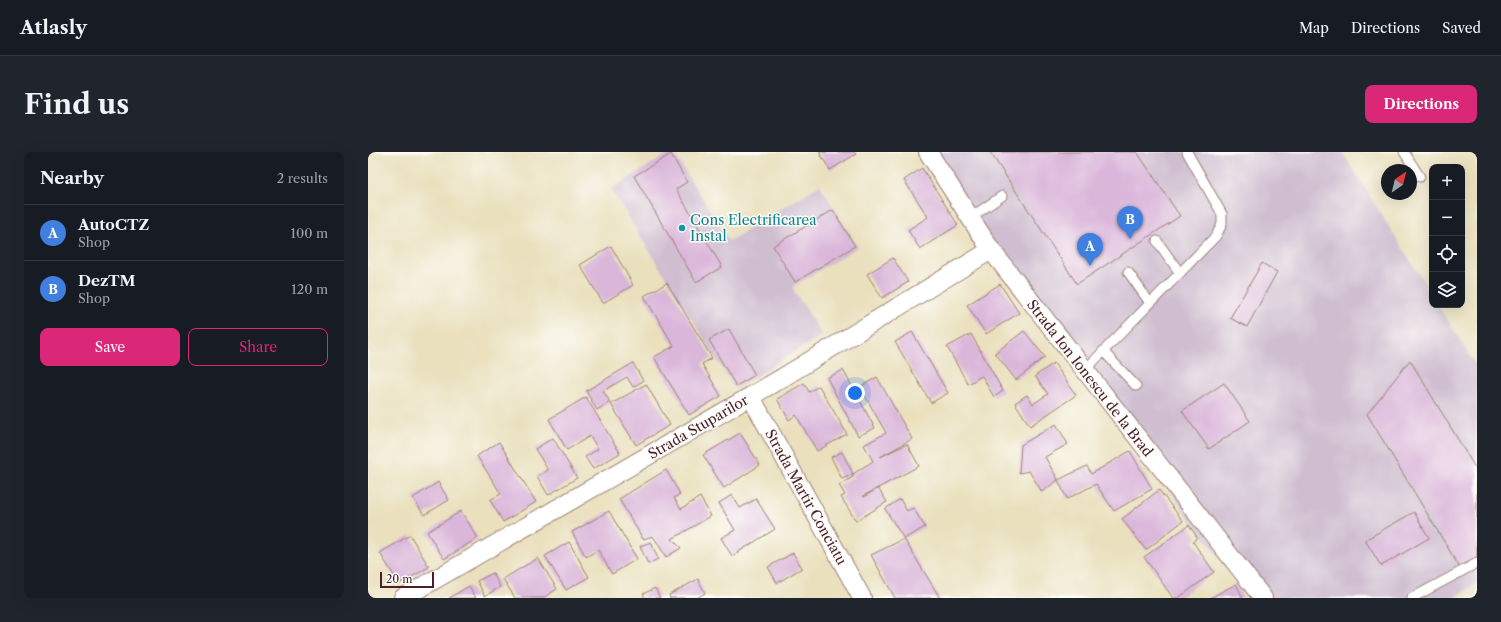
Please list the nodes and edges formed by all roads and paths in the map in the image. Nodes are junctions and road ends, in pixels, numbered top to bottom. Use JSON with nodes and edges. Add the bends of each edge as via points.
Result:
{"nodes":[{"id":1,"x":928,"y":152,"type":"edge"},
{"id":2,"x":1188,"y":152,"type":"edge"},
{"id":3,"x":1404,"y":152,"type":"edge"},
{"id":4,"x":1420,"y":177,"type":"dead end"},
{"id":5,"x":1002,"y":196,"type":"dead end"},
{"id":6,"x":970,"y":218,"type":"junction"},
{"id":7,"x":1157,"y":241,"type":"dead end"},
{"id":8,"x":991,"y":250,"type":"junction"},
{"id":9,"x":1128,"y":272,"type":"dead end"},
{"id":10,"x":1180,"y":273,"type":"junction"},
{"id":11,"x":1150,"y":303,"type":"junction"},
{"id":12,"x":1104,"y":351,"type":"junction"},
{"id":13,"x":1084,"y":371,"type":"junction"},
{"id":14,"x":1136,"y":386,"type":"dead end"},
{"id":15,"x":751,"y":397,"type":"junction"},
{"id":16,"x":1477,"y":563,"type":"edge"},
{"id":17,"x":403,"y":598,"type":"edge"},
{"id":18,"x":862,"y":598,"type":"edge"},
{"id":19,"x":1262,"y":598,"type":"edge"},
{"id":20,"x":1412,"y":598,"type":"edge"}],
"edges":[{"from":1,"to":6,"type":"street","name":"Strada Ion Ionescu de la Brad"},
{"from":2,"to":10,"type":"lane","via":[[1222,214],[1222,224],[1216,236]]},
{"from":3,"to":4,"type":"lane"},
{"from":5,"to":6,"type":"lane"},
{"from":6,"to":8,"type":"street","name":"Strada Ion Ionescu de la Brad"},
{"from":7,"to":10,"type":"lane"},
{"from":8,"to":13,"type":"street","name":"Strada Ion Ionescu de la Brad"},
{"from":8,"to":15,"type":"street","name":"Strada Stuparilor"},
{"from":9,"to":11,"type":"lane"},
{"from":10,"to":11,"type":"lane"},
{"from":11,"to":12,"type":"lane"},
{"from":12,"to":13,"type":"lane"},
{"from":12,"to":14,"type":"lane"},
{"from":13,"to":19,"type":"street","name":"Strada Ion Ionescu de la Brad"},
{"from":15,"to":17,"type":"street","name":"Strada Stuparilor"},
{"from":15,"to":18,"type":"street","name":"Strada Martir Conciatu"},
{"from":16,"to":20,"type":"lane"}]}
